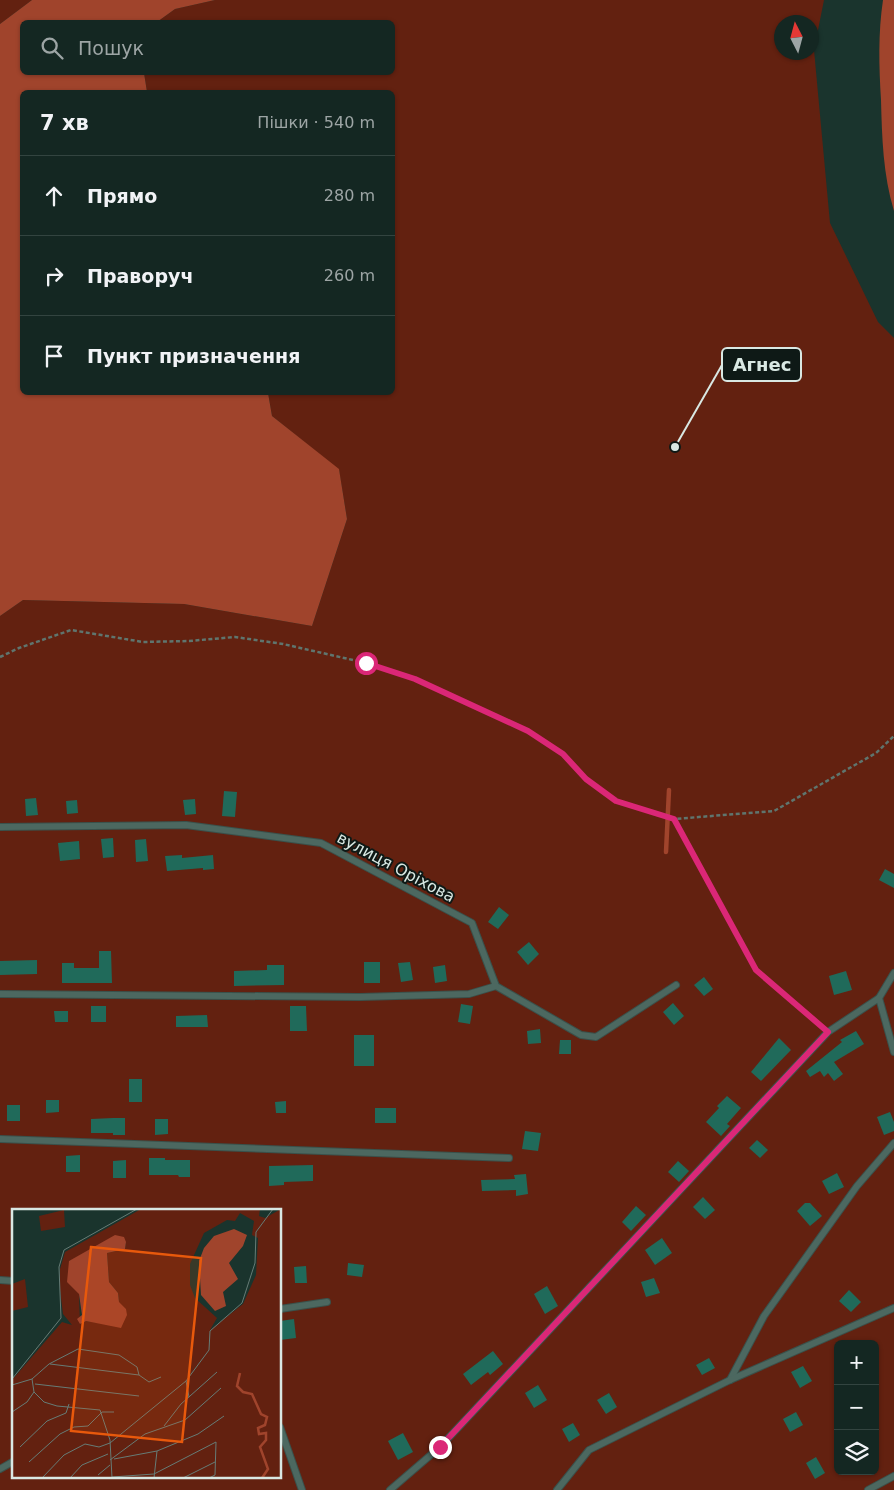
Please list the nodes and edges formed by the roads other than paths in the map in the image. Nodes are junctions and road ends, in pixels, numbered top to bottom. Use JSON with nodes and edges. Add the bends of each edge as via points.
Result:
{"nodes":[{"id":1,"x":0,"y":827,"type":"edge"},
{"id":2,"x":894,"y":973,"type":"edge"},
{"id":3,"x":676,"y":985,"type":"dead end"},
{"id":4,"x":496,"y":986,"type":"junction"},
{"id":5,"x":0,"y":994,"type":"edge"},
{"id":6,"x":879,"y":998,"type":"junction"},
{"id":7,"x":894,"y":1052,"type":"edge"},
{"id":8,"x":0,"y":1139,"type":"edge"},
{"id":9,"x":894,"y":1142,"type":"edge"},
{"id":10,"x":509,"y":1158,"type":"dead end"},
{"id":11,"x":328,"y":1302,"type":"dead end"},
{"id":12,"x":281,"y":1308,"type":"edge"},
{"id":13,"x":894,"y":1308,"type":"edge"},
{"id":14,"x":730,"y":1380,"type":"junction"},
{"id":15,"x":281,"y":1430,"type":"edge"},
{"id":16,"x":12,"y":1462,"type":"edge"},
{"id":17,"x":0,"y":1469,"type":"edge"},
{"id":18,"x":894,"y":1476,"type":"edge"},
{"id":19,"x":302,"y":1490,"type":"edge"},
{"id":20,"x":390,"y":1490,"type":"edge"},
{"id":21,"x":557,"y":1490,"type":"edge"},
{"id":22,"x":868,"y":1490,"type":"edge"}],
"edges":[{"from":1,"to":4,"type":"lane","name":"вулиця Оріхова","via":[[186,825],[321,843],[472,923]]},
{"from":2,"to":6,"type":"lane"},
{"from":3,"to":4,"type":"lane","via":[[596,1037],[582,1034]]},
{"from":4,"to":5,"type":"lane","via":[[469,994],[360,997]]},
{"from":6,"to":7,"type":"lane"},
{"from":6,"to":20,"type":"lane","via":[[828,1032],[440,1447]]},
{"from":8,"to":10,"type":"lane"},
{"from":9,"to":14,"type":"lane","via":[[857,1186],[764,1316]]},
{"from":11,"to":12,"type":"lane"},
{"from":13,"to":14,"type":"lane"},
{"from":14,"to":21,"type":"lane","via":[[589,1450]]},
{"from":15,"to":19,"type":"lane"},
{"from":16,"to":17,"type":"lane"},
{"from":18,"to":22,"type":"lane"}]}
